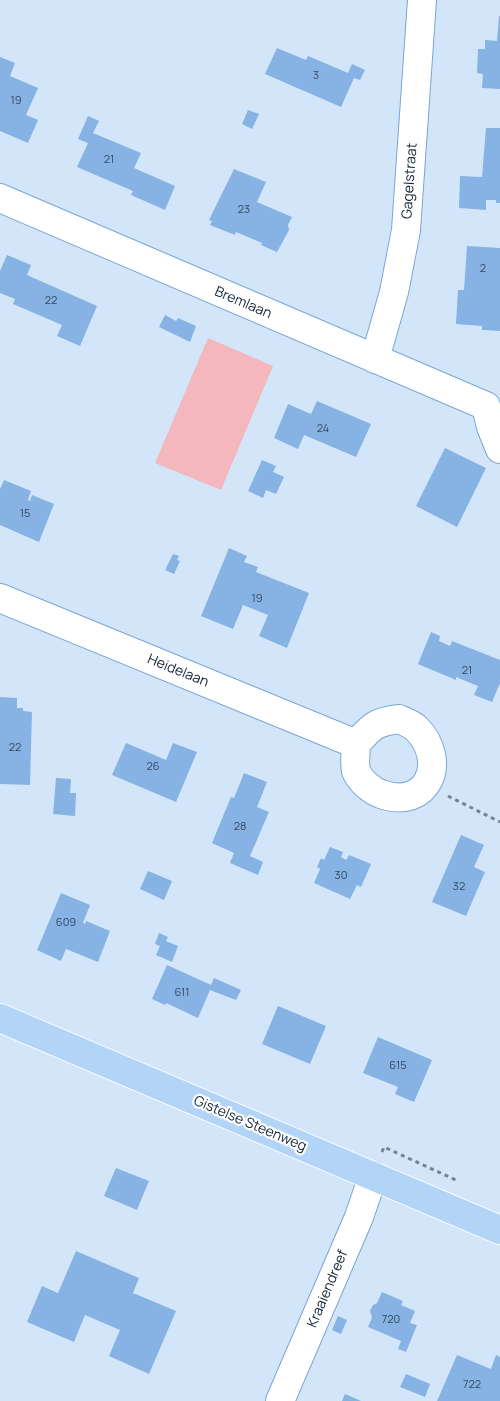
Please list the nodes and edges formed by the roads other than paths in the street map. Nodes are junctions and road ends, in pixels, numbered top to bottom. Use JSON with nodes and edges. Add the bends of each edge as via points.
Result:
{"nodes":[{"id":1,"x":422,"y":0,"type":"edge"},
{"id":2,"x":0,"y":198,"type":"edge"},
{"id":3,"x":375,"y":359,"type":"junction"},
{"id":4,"x":493,"y":401,"type":"edge"},
{"id":5,"x":500,"y":449,"type":"edge"},
{"id":6,"x":0,"y":598,"type":"edge"},
{"id":7,"x":356,"y":744,"type":"junction"},
{"id":8,"x":0,"y":1018,"type":"edge"},
{"id":9,"x":373,"y":1176,"type":"junction"},
{"id":10,"x":500,"y":1230,"type":"edge"},
{"id":11,"x":280,"y":1401,"type":"edge"}],
"edges":[{"from":1,"to":3,"type":"street","name":"Gagelstraat","via":[[406,230],[394,292]]},
{"from":2,"to":3,"type":"street","name":"Bremlaan"},
{"from":3,"to":4,"type":"street","name":"Bremlaan"},
{"from":4,"to":5,"type":"street","name":"Bremlaan","via":[[490,427]]},
{"from":6,"to":7,"type":"street","name":"Heidelaan"},
{"from":7,"to":7,"type":"street","via":[[369,728],[399,719],[416,727],[427,742],[433,760],[432,776],[409,797],[392,798],[371,790],[356,771]]},
{"from":8,"to":9,"type":"main road","name":"Gistelse Steenweg"},
{"from":9,"to":10,"type":"main road","name":"Gistelse Steenweg"},
{"from":9,"to":11,"type":"street","name":"Kraaiendreef","via":[[359,1217]]}]}
